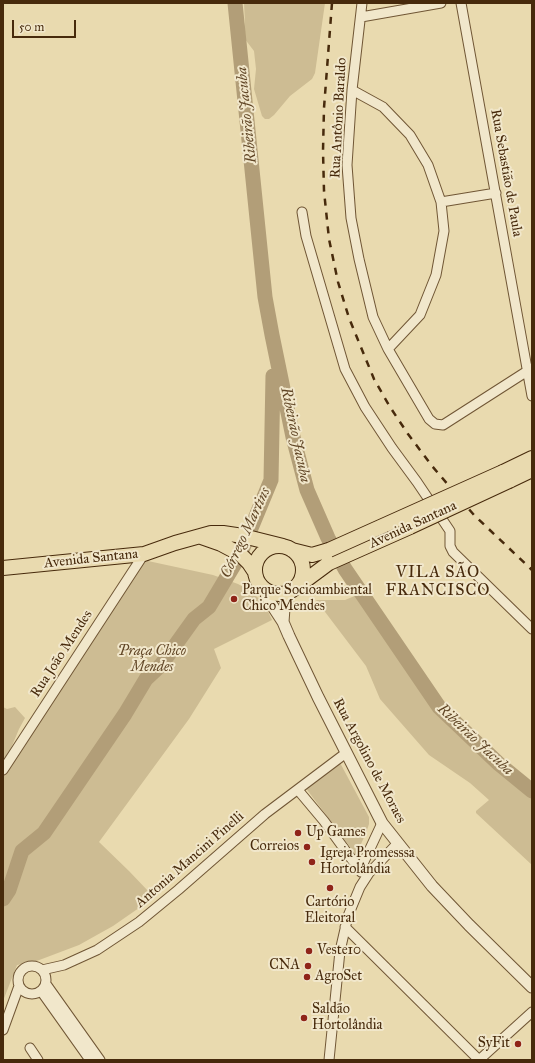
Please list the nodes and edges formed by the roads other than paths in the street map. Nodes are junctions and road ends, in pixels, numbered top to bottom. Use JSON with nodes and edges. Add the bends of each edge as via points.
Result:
{"nodes":[{"id":1,"x":362,"y":3,"type":"edge"},
{"id":2,"x":441,"y":3,"type":"edge"},
{"id":3,"x":461,"y":3,"type":"edge"},
{"id":4,"x":361,"y":17,"type":"junction"},
{"id":5,"x":352,"y":90,"type":"junction"},
{"id":6,"x":496,"y":193,"type":"junction"},
{"id":7,"x":441,"y":202,"type":"junction"},
{"id":8,"x":302,"y":212,"type":"dead end"},
{"id":9,"x":388,"y":349,"type":"junction"},
{"id":10,"x":530,"y":369,"type":"edge"},
{"id":11,"x":532,"y":396,"type":"edge"},
{"id":12,"x":532,"y":458,"type":"edge"},
{"id":13,"x":532,"y":470,"type":"edge"},
{"id":14,"x":506,"y":476,"type":"junction"},
{"id":15,"x":200,"y":537,"type":"junction"},
{"id":16,"x":288,"y":548,"type":"junction"},
{"id":17,"x":144,"y":554,"type":"junction"},
{"id":18,"x":332,"y":556,"type":"junction"},
{"id":19,"x":3,"y":568,"type":"edge"},
{"id":20,"x":255,"y":572,"type":"junction"},
{"id":21,"x":264,"y":589,"type":"junction"},
{"id":22,"x":294,"y":589,"type":"junction"},
{"id":23,"x":284,"y":622,"type":"junction"},
{"id":24,"x":532,"y":629,"type":"edge"},
{"id":25,"x":346,"y":753,"type":"junction"},
{"id":26,"x":3,"y":770,"type":"edge"},
{"id":27,"x":298,"y":790,"type":"junction"},
{"id":28,"x":382,"y":823,"type":"junction"},
{"id":29,"x":397,"y":844,"type":"junction"},
{"id":30,"x":365,"y":870,"type":"junction"},
{"id":31,"x":345,"y":927,"type":"junction"},
{"id":32,"x":42,"y":970,"type":"junction"},
{"id":33,"x":19,"y":986,"type":"junction"},
{"id":34,"x":43,"y":987,"type":"junction"},
{"id":35,"x":532,"y":987,"type":"edge"},
{"id":36,"x":532,"y":1012,"type":"edge"},
{"id":37,"x":3,"y":1030,"type":"edge"},
{"id":38,"x":30,"y":1048,"type":"dead end"},
{"id":39,"x":38,"y":1060,"type":"edge"},
{"id":40,"x":90,"y":1060,"type":"edge"},
{"id":41,"x":100,"y":1060,"type":"edge"},
{"id":42,"x":329,"y":1060,"type":"edge"},
{"id":43,"x":479,"y":1060,"type":"edge"}],
"edges":[{"from":1,"to":4,"type":"street","name":"Rua Antônio Baraldo"},
{"from":2,"to":4,"type":"street"},
{"from":3,"to":6,"type":"street","name":"Rua Sebastião de Paula"},
{"from":4,"to":5,"type":"street","name":"Rua Antônio Baraldo"},
{"from":5,"to":7,"type":"street","via":[[383,107],[410,135],[428,165]]},
{"from":5,"to":9,"type":"street","name":"Rua Antônio Baraldo","via":[[347,165],[351,218],[373,317]]},
{"from":6,"to":7,"type":"street"},
{"from":6,"to":10,"type":"street","name":"Rua Sebastião de Paula"},
{"from":7,"to":9,"type":"street","via":[[444,231],[436,275],[420,315]]},
{"from":8,"to":24,"type":"street","via":[[306,236],[345,369],[388,442],[450,531],[452,552]]},
{"from":9,"to":10,"type":"street","name":"Rua Antônio Baraldo","via":[[429,419],[435,424],[443,425]]},
{"from":10,"to":11,"type":"street","name":"Rua Sebastião de Paula"},
{"from":12,"to":14,"type":"main road","name":"Avenida Santana"},
{"from":13,"to":14,"type":"main road","name":"Avenida Santana"},
{"from":14,"to":18,"type":"main road","name":"Avenida Santana","bridge":true},
{"from":15,"to":16,"type":"main road","name":"Avenida Santana","via":[[218,533],[248,537]]},
{"from":15,"to":17,"type":"main road","name":"Avenida Santana"},
{"from":15,"to":20,"type":"main road","via":[[239,554]]},
{"from":16,"to":18,"type":"main road","name":"Avenida Santana","via":[[312,555]]},
{"from":16,"to":20,"type":"main road","via":[[273,547],[265,551],[258,558]]},
{"from":16,"to":22,"type":"main road","via":[[297,554],[303,564],[303,576]]},
{"from":17,"to":19,"type":"main road","name":"Avenida Santana"},
{"from":17,"to":26,"type":"street","name":"Rua João Mendes"},
{"from":18,"to":22,"type":"main road","name":"Avenida Santana","via":[[323,567]]},
{"from":20,"to":21,"type":"main road"},
{"from":21,"to":22,"type":"main road","via":[[276,594]]},
{"from":21,"to":23,"type":"street","name":"Rua Argolino de Moraes"},
{"from":22,"to":23,"type":"street","name":"Rua Argolino de Moraes","via":[[284,608]]},
{"from":23,"to":25,"type":"street","name":"Rua Argolino de Moraes","via":[[288,636]]},
{"from":25,"to":27,"type":"street","name":"Antonia Mancini Pinelli"},
{"from":25,"to":28,"type":"street","name":"Rua Argolino de Moraes"},
{"from":27,"to":30,"type":"street","via":[[353,860]]},
{"from":27,"to":32,"type":"street","name":"Antonia Mancini Pinelli","via":[[265,814],[139,922],[97,950],[64,965]]},
{"from":28,"to":29,"type":"street","name":"Rua Argolino de Moraes"},
{"from":28,"to":30,"type":"street"},
{"from":29,"to":30,"type":"street"},
{"from":29,"to":35,"type":"street","name":"Rua Argolino de Moraes","via":[[432,886]]},
{"from":30,"to":31,"type":"street"},
{"from":31,"to":42,"type":"street","via":[[340,951]]},
{"from":31,"to":43,"type":"street"},
{"from":32,"to":33,"type":"street","via":[[34,965],[24,967],[18,975]]},
{"from":32,"to":34,"type":"street","via":[[46,979]]},
{"from":33,"to":34,"type":"street","via":[[28,994],[37,993]]},
{"from":33,"to":37,"type":"street"},
{"from":34,"to":40,"type":"street"},
{"from":34,"to":41,"type":"street"},
{"from":36,"to":43,"type":"street"},
{"from":38,"to":39,"type":"street"}]}
